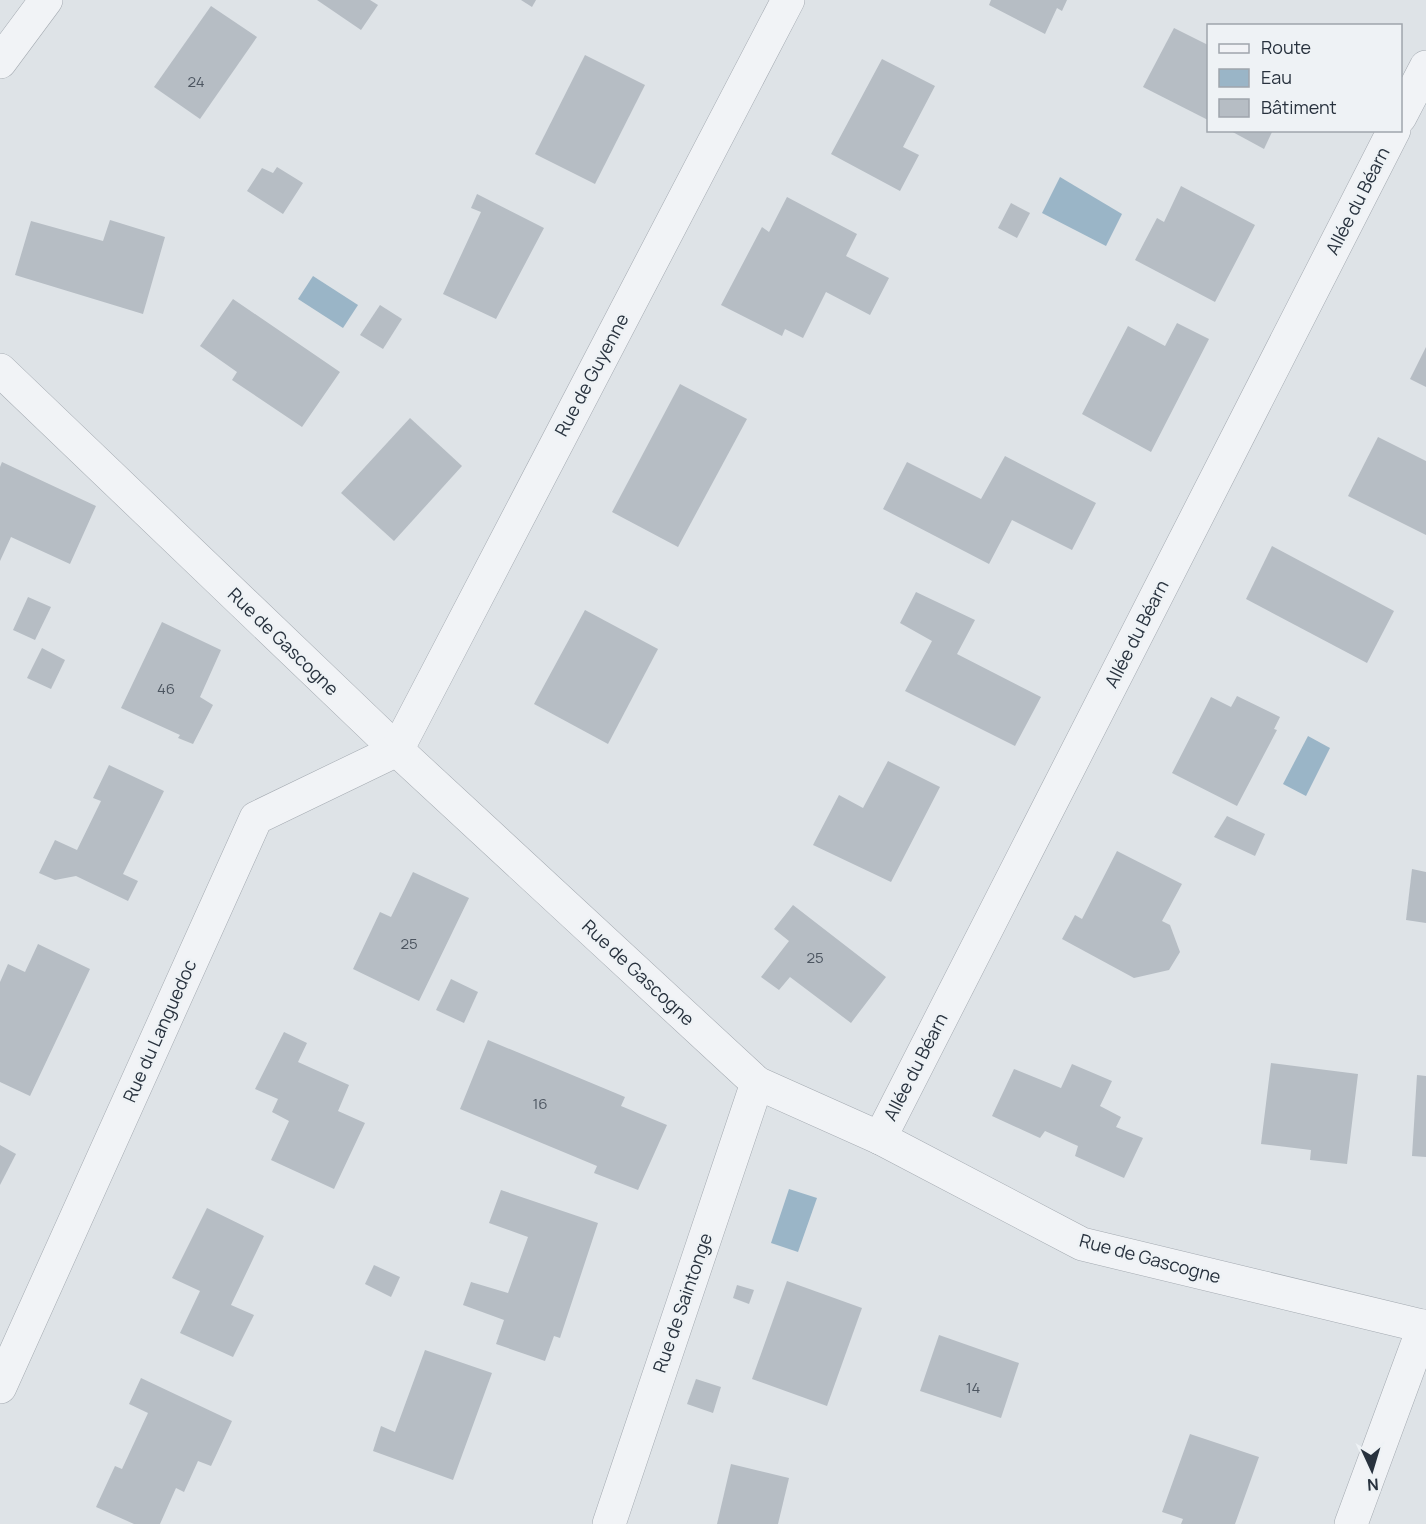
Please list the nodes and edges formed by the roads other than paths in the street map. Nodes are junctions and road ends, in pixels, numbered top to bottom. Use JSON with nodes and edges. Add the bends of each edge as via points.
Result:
{"nodes":[{"id":1,"x":46,"y":0,"type":"edge"},
{"id":2,"x":788,"y":0,"type":"edge"},
{"id":3,"x":0,"y":62,"type":"edge"},
{"id":4,"x":1426,"y":67,"type":"edge"},
{"id":5,"x":1402,"y":115,"type":"edge"},
{"id":6,"x":1393,"y":132,"type":"edge"},
{"id":7,"x":0,"y":370,"type":"edge"},
{"id":8,"x":397,"y":750,"type":"junction"},
{"id":9,"x":757,"y":1083,"type":"junction"},
{"id":10,"x":880,"y":1138,"type":"junction"},
{"id":11,"x":1425,"y":1327,"type":"edge"},
{"id":12,"x":0,"y":1387,"type":"edge"},
{"id":13,"x":609,"y":1524,"type":"edge"},
{"id":14,"x":1351,"y":1524,"type":"edge"}],
"edges":[{"from":1,"to":3,"type":"street"},
{"from":2,"to":8,"type":"street","name":"Rue de Guyenne"},
{"from":4,"to":5,"type":"street"},
{"from":6,"to":10,"type":"street","name":"Allée du Béarn"},
{"from":7,"to":8,"type":"street","name":"Rue de Gascogne"},
{"from":8,"to":9,"type":"street","name":"Rue de Gascogne"},
{"from":8,"to":12,"type":"street","name":"Rue du Languedoc","via":[[256,818]]},
{"from":9,"to":10,"type":"street","name":"Rue de Gascogne"},
{"from":9,"to":13,"type":"street","name":"Rue de Saintonge"},
{"from":10,"to":11,"type":"street","name":"Rue de Gascogne","via":[[1082,1245]]},
{"from":11,"to":14,"type":"street"}]}
